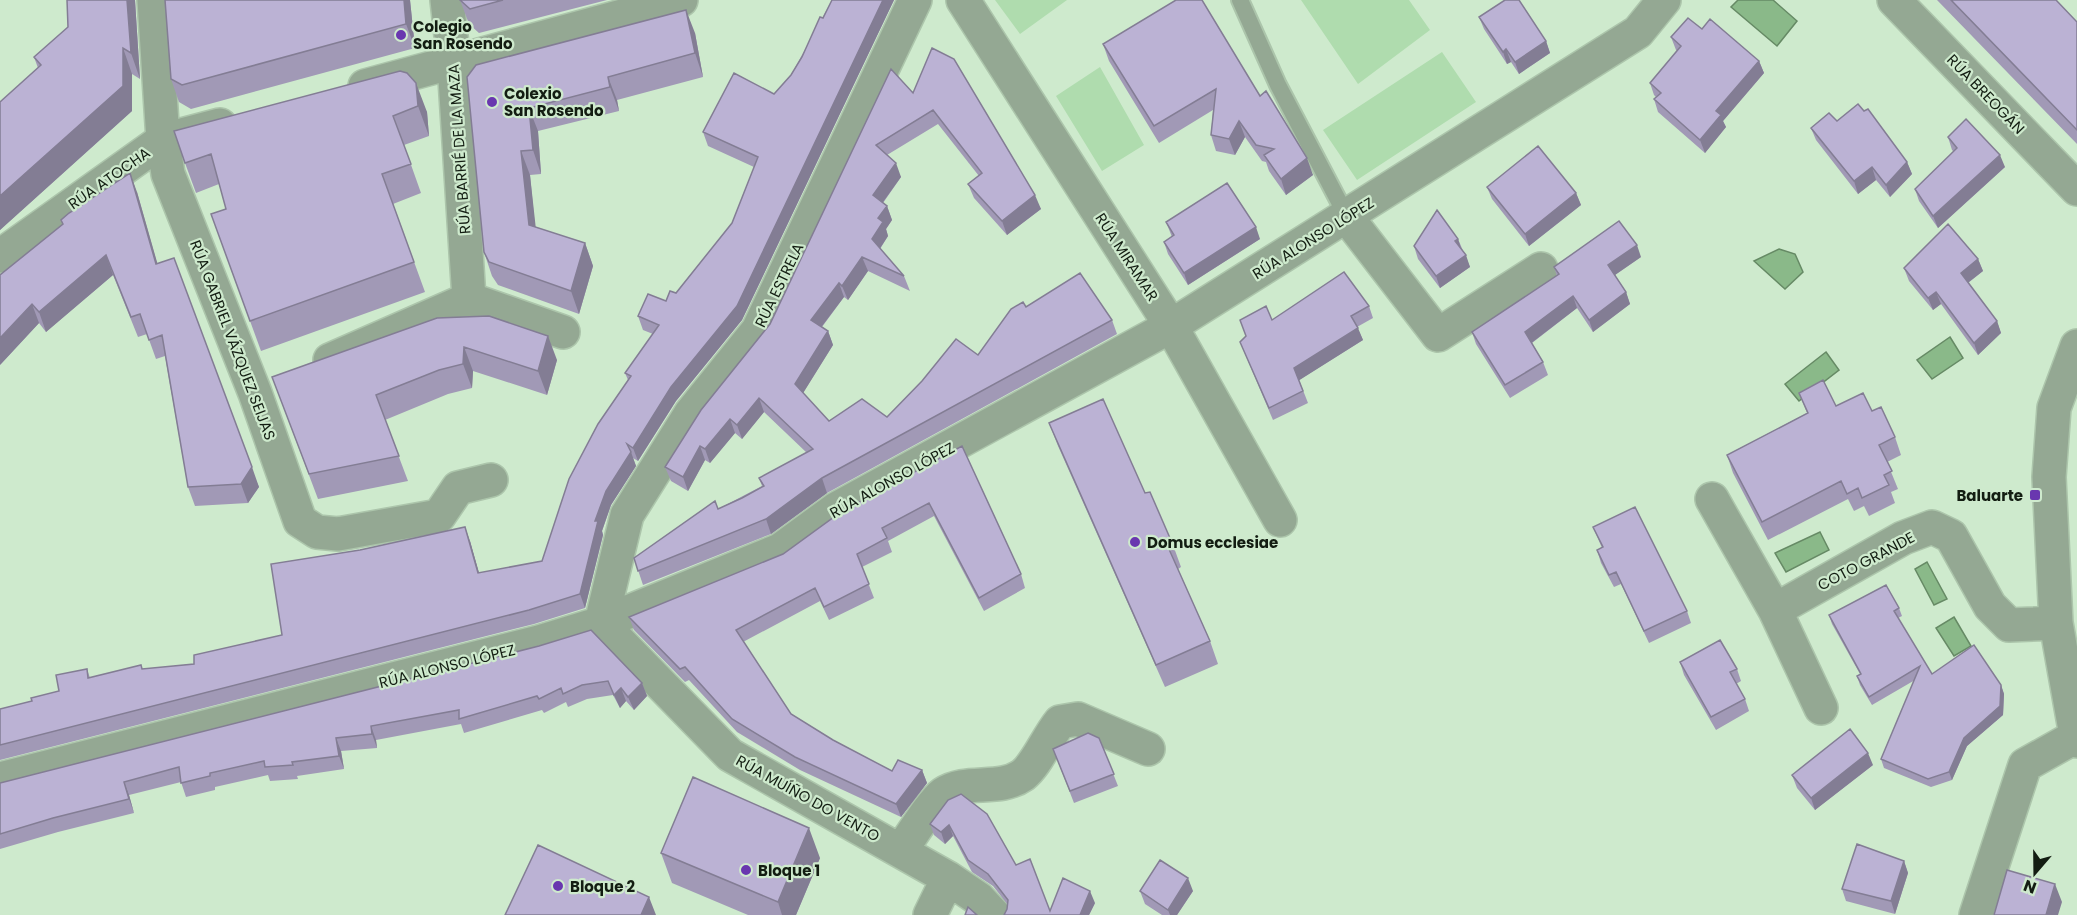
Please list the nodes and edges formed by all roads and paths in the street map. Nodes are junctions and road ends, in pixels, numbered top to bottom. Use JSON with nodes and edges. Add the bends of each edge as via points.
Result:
{"nodes":[{"id":1,"x":154,"y":0,"type":"edge"},
{"id":2,"x":447,"y":0,"type":"edge"},
{"id":3,"x":681,"y":0,"type":"edge"},
{"id":4,"x":915,"y":0,"type":"edge"},
{"id":5,"x":963,"y":0,"type":"edge"},
{"id":6,"x":1240,"y":0,"type":"edge"},
{"id":7,"x":1664,"y":0,"type":"edge"},
{"id":8,"x":1894,"y":0,"type":"edge"},
{"id":9,"x":454,"y":63,"type":"junction"},
{"id":10,"x":339,"y":93,"type":"edge"},
{"id":11,"x":248,"y":118,"type":"edge"},
{"id":12,"x":163,"y":140,"type":"junction"},
{"id":13,"x":2077,"y":189,"type":"edge"},
{"id":14,"x":1347,"y":217,"type":"junction"},
{"id":15,"x":0,"y":256,"type":"edge"},
{"id":16,"x":1540,"y":269,"type":"dead end"},
{"id":17,"x":469,"y":299,"type":"junction"},
{"id":18,"x":1171,"y":326,"type":"junction"},
{"id":19,"x":563,"y":332,"type":"dead end"},
{"id":20,"x":2077,"y":346,"type":"edge"},
{"id":21,"x":255,"y":393,"type":"junction"},
{"id":22,"x":490,"y":480,"type":"dead end"},
{"id":23,"x":1713,"y":499,"type":"dead end"},
{"id":24,"x":1280,"y":520,"type":"dead end"},
{"id":25,"x":1775,"y":610,"type":"junction"},
{"id":26,"x":600,"y":623,"type":"junction"},
{"id":27,"x":2056,"y":623,"type":"junction"},
{"id":28,"x":1821,"y":708,"type":"dead end"},
{"id":29,"x":2076,"y":739,"type":"edge"},
{"id":30,"x":1148,"y":749,"type":"dead end"},
{"id":31,"x":0,"y":779,"type":"edge"},
{"id":32,"x":902,"y":850,"type":"junction"},
{"id":33,"x":948,"y":878,"type":"junction"},
{"id":34,"x":930,"y":915,"type":"edge"},
{"id":35,"x":994,"y":915,"type":"edge"},
{"id":36,"x":1976,"y":915,"type":"edge"}],
"edges":[{"from":1,"to":12,"type":"street","name":"RÚA ATOCHA"},
{"from":2,"to":9,"type":"street","name":"RÚA BARRIÉ DE LA MAZA"},
{"from":3,"to":9,"type":"street"},
{"from":4,"to":26,"type":"street","name":"RÚA ESTRELA","via":[[758,330],[691,412],[627,515]]},
{"from":5,"to":18,"type":"street","name":"RÚA MIRAMAR"},
{"from":6,"to":14,"type":"lane","via":[[1278,85]]},
{"from":7,"to":14,"type":"street","name":"RÚA ALONSO LÓPEZ","via":[[1638,32]]},
{"from":8,"to":13,"type":"street","name":"RÚA BREOGÁN"},
{"from":9,"to":10,"type":"street"},
{"from":9,"to":17,"type":"street","name":"RÚA BARRIÉ DE LA MAZA"},
{"from":11,"to":12,"type":"street"},
{"from":12,"to":15,"type":"street","name":"RÚA ATOCHA"},
{"from":12,"to":21,"type":"street","name":"RÚA GABRIEL VÁZQUEZ SEIJAS","via":[[168,174]]},
{"from":14,"to":16,"type":"street","via":[[1438,334]]},
{"from":14,"to":18,"type":"street","name":"RÚA ALONSO LÓPEZ"},
{"from":17,"to":19,"type":"street"},
{"from":17,"to":21,"type":"street"},
{"from":18,"to":24,"type":"street","name":"RÚA MIRAMAR"},
{"from":18,"to":26,"type":"street","name":"RÚA ALONSO LÓPEZ","via":[[836,509],[780,550]]},
{"from":20,"to":27,"type":"street","via":[[2054,408],[2049,477]]},
{"from":21,"to":22,"type":"street","name":"RÚA GABRIEL VÁZQUEZ SEIJAS","via":[[300,521],[317,532],[338,534],[439,516],[458,488]]},
{"from":23,"to":25,"type":"street"},
{"from":25,"to":27,"type":"street","name":"COTO GRANDE","via":[[1903,538],[1932,527],[1951,536],[1990,606],[2009,625]]},
{"from":25,"to":28,"type":"street"},
{"from":26,"to":31,"type":"street","name":"RÚA ALONSO LÓPEZ","via":[[539,642]]},
{"from":26,"to":32,"type":"street","name":"RÚA MUÍÑO DO VENTO","via":[[730,754]]},
{"from":27,"to":29,"type":"street"},
{"from":29,"to":36,"type":"street","via":[[2025,765]]},
{"from":30,"to":32,"type":"street","via":[[1078,719],[1060,722],[1032,767],[1021,776],[1006,784],[959,788],[942,795]]},
{"from":32,"to":33,"type":"street","name":"RÚA MUÍÑO DO VENTO"},
{"from":33,"to":34,"type":"street"},
{"from":33,"to":35,"type":"street","name":"RÚA MUÍÑO DO VENTO","via":[[979,899]]}]}
